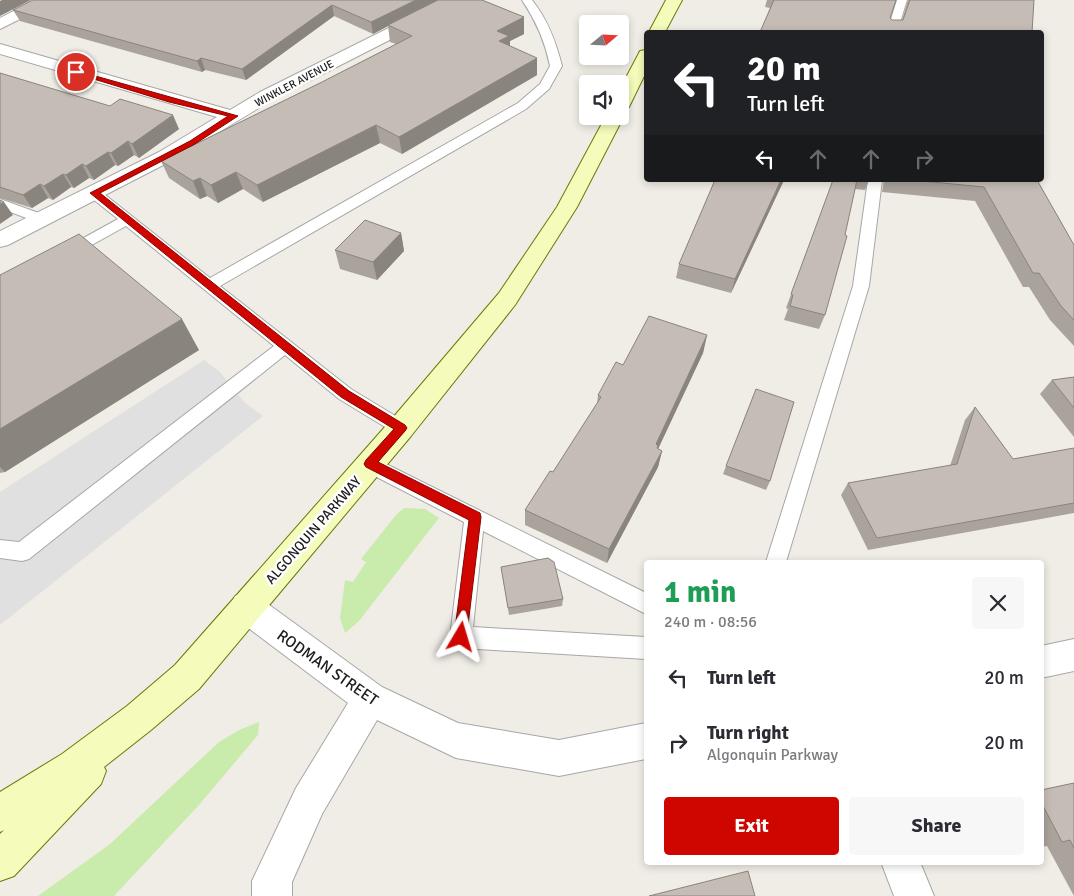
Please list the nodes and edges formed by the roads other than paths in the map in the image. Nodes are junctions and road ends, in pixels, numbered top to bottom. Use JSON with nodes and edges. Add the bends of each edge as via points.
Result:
{"nodes":[{"id":1,"x":47,"y":0,"type":"edge"},
{"id":2,"x":457,"y":0,"type":"edge"},
{"id":3,"x":527,"y":0,"type":"edge"},
{"id":4,"x":674,"y":0,"type":"edge"},
{"id":5,"x":902,"y":0,"type":"edge"},
{"id":6,"x":0,"y":24,"type":"edge"},
{"id":7,"x":658,"y":30,"type":"edge"},
{"id":8,"x":893,"y":30,"type":"edge"},
{"id":9,"x":0,"y":49,"type":"edge"},
{"id":10,"x":644,"y":58,"type":"edge"},
{"id":11,"x":629,"y":89,"type":"edge"},
{"id":12,"x":234,"y":116,"type":"junction"},
{"id":13,"x":611,"y":125,"type":"edge"},
{"id":14,"x":875,"y":182,"type":"edge"},
{"id":15,"x":94,"y":193,"type":"junction"},
{"id":16,"x":0,"y":203,"type":"edge"},
{"id":17,"x":42,"y":219,"type":"junction"},
{"id":18,"x":127,"y":220,"type":"junction"},
{"id":19,"x":0,"y":240,"type":"edge"},
{"id":20,"x":51,"y":261,"type":"edge"},
{"id":21,"x":209,"y":284,"type":"junction"},
{"id":22,"x":285,"y":346,"type":"junction"},
{"id":23,"x":401,"y":428,"type":"junction"},
{"id":24,"x":370,"y":464,"type":"junction"},
{"id":25,"x":475,"y":517,"type":"junction"},
{"id":26,"x":0,"y":549,"type":"edge"},
{"id":27,"x":777,"y":560,"type":"edge"},
{"id":28,"x":644,"y":603,"type":"edge"},
{"id":29,"x":246,"y":608,"type":"junction"},
{"id":30,"x":644,"y":648,"type":"edge"},
{"id":31,"x":1074,"y":655,"type":"edge"},
{"id":32,"x":1044,"y":661,"type":"edge"},
{"id":33,"x":370,"y":699,"type":"junction"},
{"id":34,"x":139,"y":718,"type":"junction"},
{"id":35,"x":644,"y":742,"type":"edge"},
{"id":36,"x":0,"y":813,"type":"edge"},
{"id":37,"x":0,"y":862,"type":"edge"},
{"id":38,"x":901,"y":865,"type":"edge"},
{"id":39,"x":266,"y":891,"type":"edge"},
{"id":40,"x":914,"y":896,"type":"edge"}],
"edges":[{"from":1,"to":6,"type":"street"},
{"from":2,"to":12,"type":"street","name":"WINKLER AVENUE","via":[[266,96]]},
{"from":3,"to":21,"type":"lane","via":[[540,16],[556,66],[545,86],[522,106]]},
{"from":4,"to":7,"type":"main road"},
{"from":5,"to":8,"type":"lane"},
{"from":9,"to":12,"type":"street"},
{"from":10,"to":11,"type":"main road"},
{"from":12,"to":15,"type":"street","name":"WINKLER AVENUE","via":[[192,142]]},
{"from":13,"to":23,"type":"main road","name":"ALGONQUIN PARKWAY","via":[[567,207],[508,299]]},
{"from":14,"to":27,"type":"lane","via":[[861,286]]},
{"from":15,"to":17,"type":"street","name":"WINKLER AVENUE"},
{"from":15,"to":18,"type":"lane"},
{"from":16,"to":17,"type":"lane"},
{"from":17,"to":19,"type":"street","name":"WINKLER AVENUE"},
{"from":18,"to":20,"type":"lane"},
{"from":18,"to":21,"type":"lane"},
{"from":21,"to":22,"type":"lane"},
{"from":22,"to":23,"type":"lane","via":[[345,394]]},
{"from":22,"to":26,"type":"lane","via":[[22,552]]},
{"from":23,"to":24,"type":"main road","name":"ALGONQUIN PARKWAY"},
{"from":24,"to":25,"type":"lane"},
{"from":24,"to":29,"type":"main road","name":"ALGONQUIN PARKWAY"},
{"from":25,"to":28,"type":"lane"},
{"from":25,"to":30,"type":"lane","via":[[461,637]]},
{"from":29,"to":33,"type":"street","name":"RODMAN STREET"},
{"from":29,"to":34,"type":"main road","name":"ALGONQUIN PARKWAY","via":[[187,677]]},
{"from":31,"to":32,"type":"street"},
{"from":33,"to":35,"type":"street","name":"RODMAN STREET","via":[[456,740],[560,758]]},
{"from":33,"to":39,"type":"street","via":[[309,801]]},
{"from":34,"to":36,"type":"main road","name":"ALGONQUIN PARKWAY","via":[[75,768]]},
{"from":34,"to":37,"type":"main road"},
{"from":38,"to":40,"type":"street"}]}
